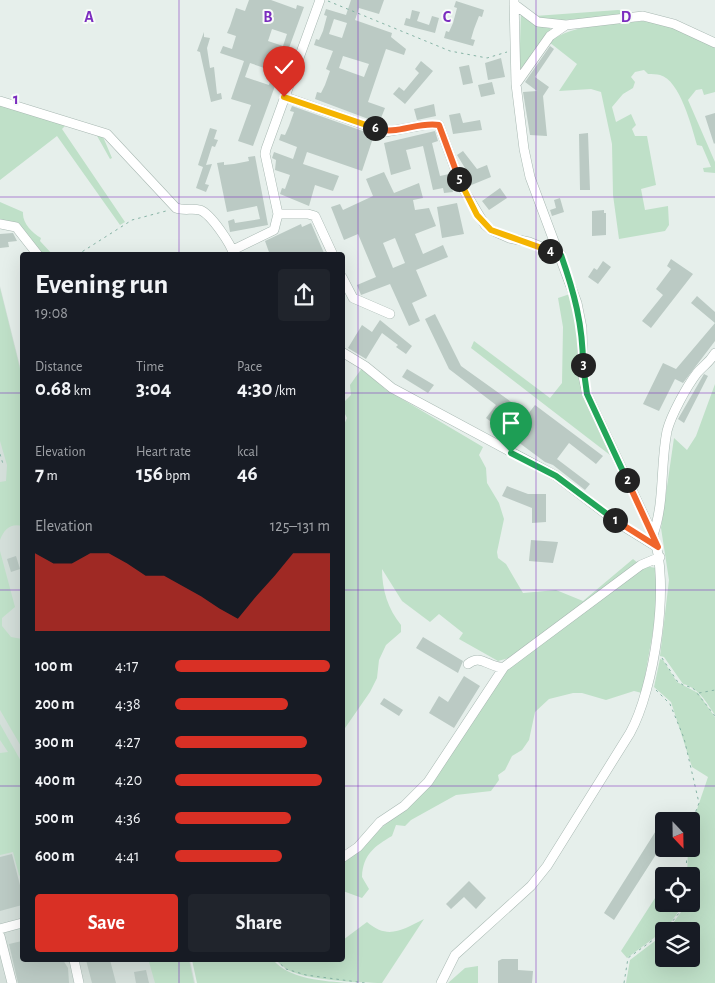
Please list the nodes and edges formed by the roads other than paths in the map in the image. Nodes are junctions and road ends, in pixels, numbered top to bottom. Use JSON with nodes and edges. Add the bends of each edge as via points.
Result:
{"nodes":[{"id":1,"x":320,"y":0,"type":"edge"},
{"id":2,"x":514,"y":2,"type":"edge"},
{"id":3,"x":566,"y":25,"type":"junction"},
{"id":4,"x":715,"y":43,"type":"edge"},
{"id":5,"x":516,"y":84,"type":"junction"},
{"id":6,"x":284,"y":97,"type":"junction"},
{"id":7,"x":0,"y":101,"type":"edge"},
{"id":8,"x":278,"y":214,"type":"junction"},
{"id":9,"x":0,"y":224,"type":"edge"},
{"id":10,"x":36,"y":252,"type":"edge"},
{"id":11,"x":233,"y":252,"type":"edge"},
{"id":12,"x":236,"y":252,"type":"edge"},
{"id":13,"x":332,"y":252,"type":"edge"},
{"id":14,"x":561,"y":255,"type":"junction"},
{"id":15,"x":345,"y":283,"type":"edge"},
{"id":16,"x":390,"y":314,"type":"dead end"},
{"id":17,"x":715,"y":353,"type":"edge"},
{"id":18,"x":345,"y":354,"type":"edge"},
{"id":19,"x":653,"y":535,"type":"junction"},
{"id":20,"x":658,"y":547,"type":"junction"},
{"id":21,"x":660,"y":557,"type":"junction"},
{"id":22,"x":468,"y":664,"type":"dead end"},
{"id":23,"x":504,"y":667,"type":"junction"},
{"id":24,"x":345,"y":856,"type":"edge"},
{"id":25,"x":20,"y":923,"type":"edge"},
{"id":26,"x":0,"y":929,"type":"edge"},
{"id":27,"x":0,"y":936,"type":"edge"},
{"id":28,"x":74,"y":962,"type":"edge"},
{"id":29,"x":12,"y":983,"type":"edge"},
{"id":30,"x":79,"y":983,"type":"edge"},
{"id":31,"x":441,"y":983,"type":"edge"}],
"edges":[{"from":1,"to":6,"type":"street"},
{"from":2,"to":3,"type":"street","via":[[538,22]]},
{"from":2,"to":5,"type":"street"},
{"from":3,"to":4,"type":"street","via":[[644,16],[674,24]]},
{"from":3,"to":5,"type":"street","via":[[550,36]]},
{"from":5,"to":14,"type":"street","via":[[526,161]]},
{"from":6,"to":8,"type":"street","via":[[265,154]]},
{"from":6,"to":14,"type":"street","via":[[385,132],[439,125],[461,186],[485,225],[509,238]]},
{"from":7,"to":11,"type":"street","via":[[108,134],[176,208],[200,210],[207,214]]},
{"from":8,"to":12,"type":"street","via":[[274,230]]},
{"from":8,"to":13,"type":"street","via":[[315,216]]},
{"from":9,"to":10,"type":"street","via":[[16,227]]},
{"from":14,"to":19,"type":"street","via":[[580,316],[587,394]]},
{"from":15,"to":16,"type":"street","via":[[353,298]]},
{"from":17,"to":19,"type":"street","via":[[709,364],[698,371],[668,430],[658,520]]},
{"from":18,"to":20,"type":"street","via":[[392,388],[556,476],[618,523]]},
{"from":19,"to":20,"type":"street"},
{"from":20,"to":21,"type":"street"},
{"from":21,"to":23,"type":"street","via":[[641,565]]},
{"from":21,"to":31,"type":"street","via":[[662,592],[653,656],[649,682],[636,722],[547,866],[531,886],[455,955]]},
{"from":22,"to":23,"type":"street","via":[[480,659],[493,666]]},
{"from":23,"to":24,"type":"street","via":[[428,782]]},
{"from":25,"to":26,"type":"street"},
{"from":27,"to":29,"type":"street"},
{"from":28,"to":30,"type":"street"}]}
